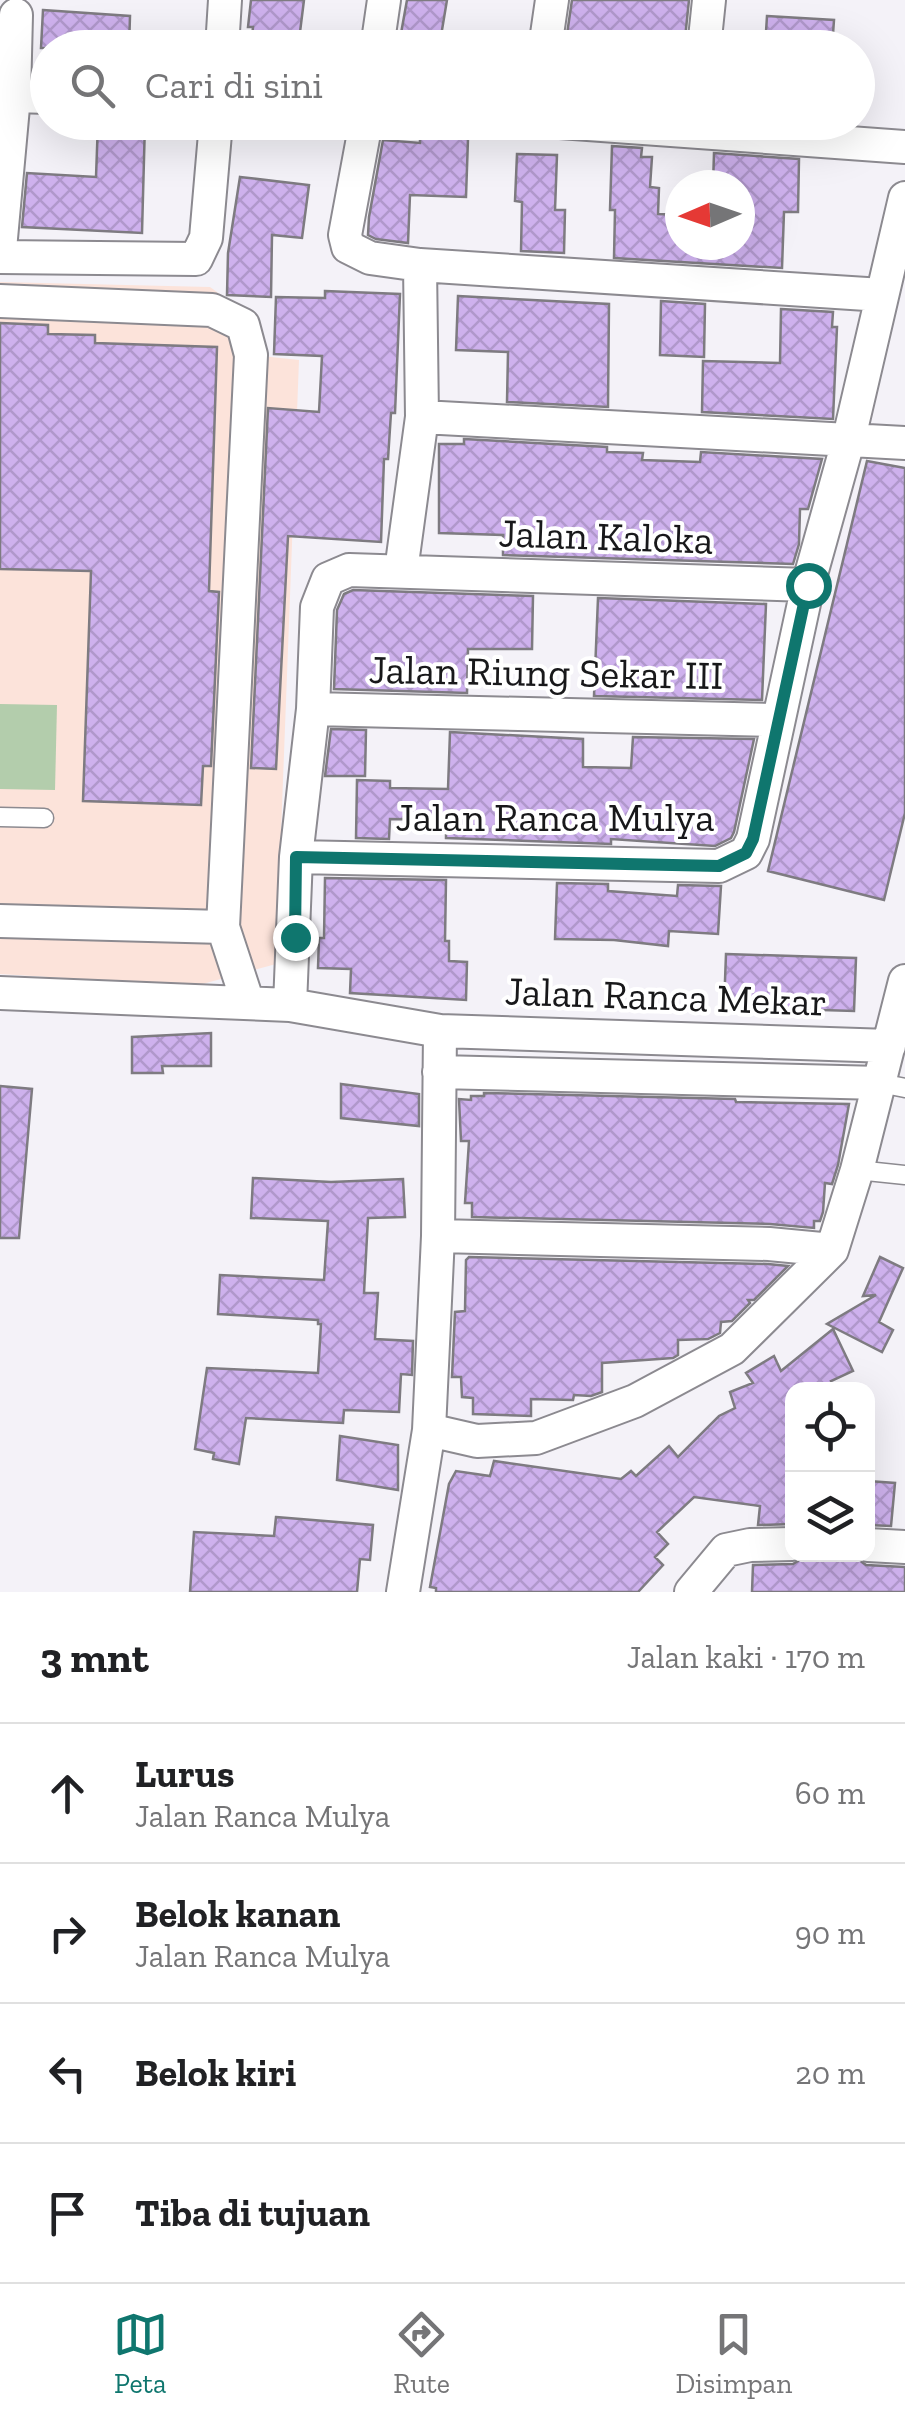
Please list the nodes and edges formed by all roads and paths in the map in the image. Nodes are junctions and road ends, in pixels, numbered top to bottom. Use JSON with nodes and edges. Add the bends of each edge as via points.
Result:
{"nodes":[{"id":1,"x":225,"y":0,"type":"edge"},
{"id":2,"x":384,"y":0,"type":"edge"},
{"id":3,"x":552,"y":0,"type":"edge"},
{"id":4,"x":710,"y":0,"type":"edge"},
{"id":5,"x":16,"y":15,"type":"dead end"},
{"id":6,"x":223,"y":30,"type":"edge"},
{"id":7,"x":380,"y":30,"type":"edge"},
{"id":8,"x":548,"y":30,"type":"edge"},
{"id":9,"x":706,"y":30,"type":"edge"},
{"id":10,"x":14,"y":96,"type":"junction"},
{"id":11,"x":30,"y":96,"type":"edge"},
{"id":12,"x":214,"y":140,"type":"edge"},
{"id":13,"x":363,"y":140,"type":"edge"},
{"id":14,"x":832,"y":140,"type":"edge"},
{"id":15,"x":905,"y":147,"type":"edge"},
{"id":16,"x":905,"y":198,"type":"edge"},
{"id":17,"x":0,"y":249,"type":"edge"},
{"id":18,"x":0,"y":258,"type":"edge"},
{"id":19,"x":420,"y":265,"type":"junction"},
{"id":20,"x":882,"y":295,"type":"junction"},
{"id":21,"x":0,"y":301,"type":"edge"},
{"id":22,"x":422,"y":418,"type":"junction"},
{"id":23,"x":848,"y":438,"type":"junction"},
{"id":24,"x":905,"y":443,"type":"edge"},
{"id":25,"x":401,"y":571,"type":"junction"},
{"id":26,"x":808,"y":585,"type":"junction"},
{"id":27,"x":313,"y":709,"type":"junction"},
{"id":28,"x":778,"y":720,"type":"junction"},
{"id":29,"x":0,"y":817,"type":"edge"},
{"id":30,"x":44,"y":818,"type":"dead end"},
{"id":31,"x":296,"y":857,"type":"junction"},
{"id":32,"x":0,"y":921,"type":"edge"},
{"id":33,"x":223,"y":927,"type":"junction"},
{"id":34,"x":905,"y":980,"type":"edge"},
{"id":35,"x":0,"y":993,"type":"edge"},
{"id":36,"x":248,"y":1003,"type":"junction"},
{"id":37,"x":290,"y":1005,"type":"junction"},
{"id":38,"x":440,"y":1031,"type":"junction"},
{"id":39,"x":889,"y":1046,"type":"junction"},
{"id":40,"x":439,"y":1072,"type":"junction"},
{"id":41,"x":892,"y":1086,"type":"edge"},
{"id":42,"x":857,"y":1170,"type":"junction"},
{"id":43,"x":905,"y":1175,"type":"edge"},
{"id":44,"x":438,"y":1236,"type":"junction"},
{"id":45,"x":832,"y":1250,"type":"junction"},
{"id":46,"x":429,"y":1430,"type":"junction"},
{"id":47,"x":785,"y":1544,"type":"edge"},
{"id":48,"x":875,"y":1545,"type":"edge"},
{"id":49,"x":905,"y":1547,"type":"edge"},
{"id":50,"x":403,"y":1592,"type":"edge"},
{"id":51,"x":690,"y":1592,"type":"edge"}],
"edges":[{"from":1,"to":6,"type":"street"},
{"from":2,"to":7,"type":"street"},
{"from":3,"to":8,"type":"street"},
{"from":4,"to":9,"type":"street"},
{"from":5,"to":10,"type":"street"},
{"from":10,"to":11,"type":"street"},
{"from":10,"to":17,"type":"street"},
{"from":12,"to":18,"type":"street","via":[[206,238],[196,258]]},
{"from":13,"to":19,"type":"street","via":[[348,247],[370,258]]},
{"from":14,"to":15,"type":"street"},
{"from":16,"to":20,"type":"street","name":"Jalan Ranca Mulya"},
{"from":19,"to":20,"type":"street"},
{"from":19,"to":22,"type":"street"},
{"from":20,"to":23,"type":"street","name":"Jalan Ranca Mulya"},
{"from":21,"to":33,"type":"street","via":[[212,310],[243,325],[251,355]]},
{"from":22,"to":23,"type":"street"},
{"from":22,"to":25,"type":"street"},
{"from":23,"to":24,"type":"street"},
{"from":23,"to":26,"type":"street","name":"Jalan Ranca Mulya"},
{"from":25,"to":26,"type":"street","name":"Jalan Kaloka"},
{"from":25,"to":27,"type":"street","name":"Jalan Kaloka","via":[[349,570],[328,580],[317,607]]},
{"from":26,"to":28,"type":"street","name":"Jalan Ranca Mulya"},
{"from":27,"to":28,"type":"street","name":"Jalan Riung Sekar III"},
{"from":27,"to":31,"type":"street"},
{"from":28,"to":31,"type":"street","name":"Jalan Ranca Mulya","via":[[753,839],[746,853],[719,866]]},
{"from":29,"to":30,"type":"lane"},
{"from":31,"to":37,"type":"street"},
{"from":32,"to":33,"type":"street"},
{"from":33,"to":36,"type":"street"},
{"from":34,"to":39,"type":"street"},
{"from":35,"to":36,"type":"street","name":"Jalan Ranca Mekar"},
{"from":36,"to":37,"type":"street","name":"Jalan Ranca Mekar"},
{"from":37,"to":38,"type":"street","name":"Jalan Ranca Mekar"},
{"from":38,"to":39,"type":"street","name":"Jalan Ranca Mekar"},
{"from":38,"to":40,"type":"street"},
{"from":39,"to":41,"type":"street"},
{"from":40,"to":41,"type":"street"},
{"from":40,"to":44,"type":"street"},
{"from":41,"to":42,"type":"street"},
{"from":42,"to":43,"type":"lane"},
{"from":42,"to":45,"type":"street"},
{"from":44,"to":45,"type":"street"},
{"from":44,"to":46,"type":"street"},
{"from":45,"to":46,"type":"street","via":[[732,1349],[636,1401],[536,1438],[477,1441]]},
{"from":46,"to":50,"type":"street"},
{"from":47,"to":51,"type":"street","via":[[726,1550]]},
{"from":48,"to":49,"type":"street"}]}
